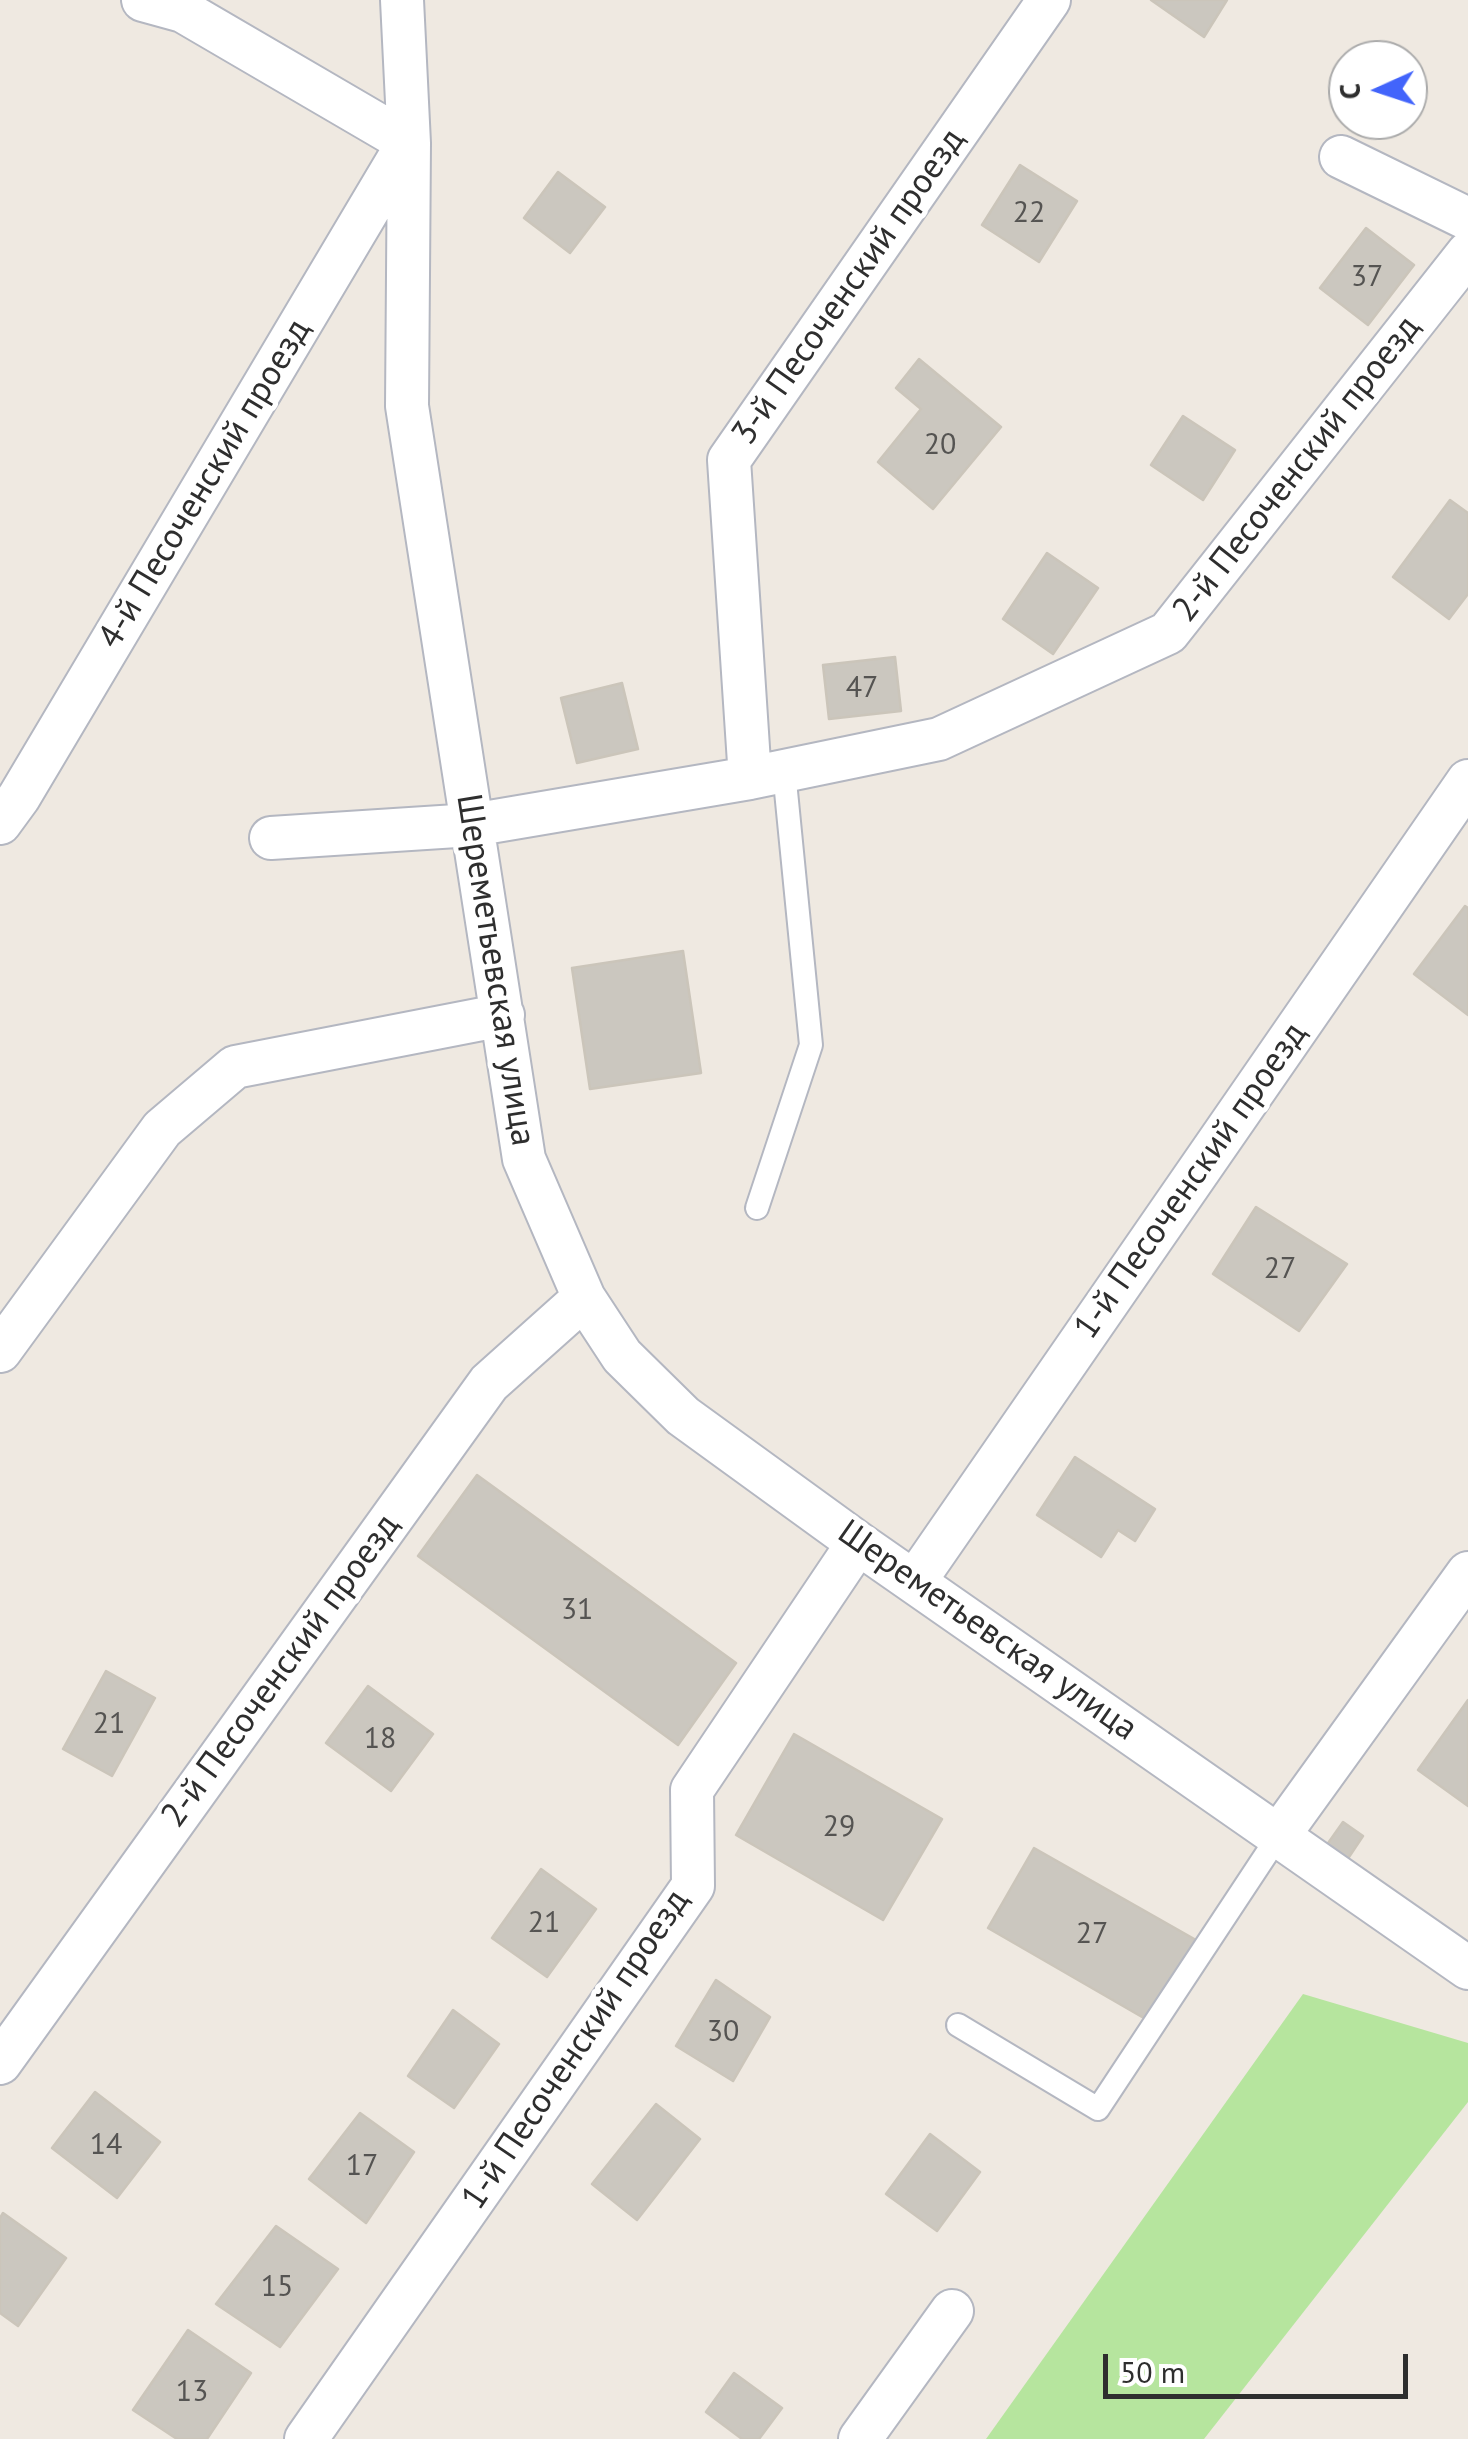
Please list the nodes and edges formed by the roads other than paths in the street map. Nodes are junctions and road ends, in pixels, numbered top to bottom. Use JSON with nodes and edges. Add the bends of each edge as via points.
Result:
{"nodes":[{"id":1,"x":143,"y":0,"type":"edge"},
{"id":2,"x":402,"y":0,"type":"edge"},
{"id":3,"x":1037,"y":3,"type":"edge"},
{"id":4,"x":409,"y":143,"type":"junction"},
{"id":5,"x":1341,"y":157,"type":"dead end"},
{"id":6,"x":1468,"y":219,"type":"edge"},
{"id":7,"x":1468,"y":253,"type":"edge"},
{"id":8,"x":767,"y":774,"type":"junction"},
{"id":9,"x":1468,"y":781,"type":"edge"},
{"id":10,"x":0,"y":823,"type":"edge"},
{"id":11,"x":472,"y":825,"type":"junction"},
{"id":12,"x":271,"y":838,"type":"dead end"},
{"id":13,"x":503,"y":1015,"type":"junction"},
{"id":14,"x":757,"y":1208,"type":"dead end"},
{"id":15,"x":584,"y":1298,"type":"junction"},
{"id":16,"x":0,"y":1351,"type":"edge"},
{"id":17,"x":858,"y":1543,"type":"junction"},
{"id":18,"x":1468,"y":1573,"type":"edge"},
{"id":19,"x":915,"y":1581,"type":"junction"},
{"id":20,"x":1278,"y":1835,"type":"junction"},
{"id":21,"x":1468,"y":1968,"type":"edge"},
{"id":22,"x":958,"y":2026,"type":"dead end"},
{"id":23,"x":0,"y":2063,"type":"edge"},
{"id":24,"x":952,"y":2310,"type":"dead end"},
{"id":25,"x":306,"y":2439,"type":"edge"},
{"id":26,"x":860,"y":2439,"type":"edge"}],
"edges":[{"from":1,"to":4,"type":"street","via":[[182,10]]},
{"from":2,"to":4,"type":"street","name":"Шереметьевская улица"},
{"from":3,"to":8,"type":"street","name":"3-й Песоченский проезд","via":[[730,460]]},
{"from":4,"to":10,"type":"street","name":"4-й Песоченский проезд"},
{"from":4,"to":11,"type":"street","name":"Шереметьевская улица","via":[[407,406]]},
{"from":5,"to":6,"type":"street"},
{"from":7,"to":8,"type":"street","name":"2-й Песоченский проезд","via":[[1168,633],[939,739]]},
{"from":8,"to":11,"type":"street","name":"2-й Песоченский проезд"},
{"from":8,"to":14,"type":"lane","via":[[811,1045]]},
{"from":9,"to":19,"type":"street","name":"1-й Песоченский проезд"},
{"from":11,"to":12,"type":"street"},
{"from":11,"to":13,"type":"street","name":"Шереметьевская улица"},
{"from":13,"to":15,"type":"street","name":"Шереметьевская улица","via":[[524,1159]]},
{"from":13,"to":16,"type":"street","via":[[235,1066],[162,1129]]},
{"from":15,"to":17,"type":"street","name":"Шереметьевская улица","via":[[622,1356],[683,1416]]},
{"from":15,"to":23,"type":"street","name":"2-й Песоченский проезд","via":[[488,1383]]},
{"from":17,"to":19,"type":"street","name":"Шереметьевская улица"},
{"from":17,"to":25,"type":"street","name":"1-й Песоченский проезд","via":[[692,1790],[692,1886]]},
{"from":18,"to":20,"type":"street"},
{"from":19,"to":20,"type":"street","name":"Шереметьевская улица"},
{"from":20,"to":21,"type":"street","name":"Шереметьевская улица"},
{"from":20,"to":22,"type":"lane","via":[[1098,2109]]},
{"from":24,"to":26,"type":"street"}]}
